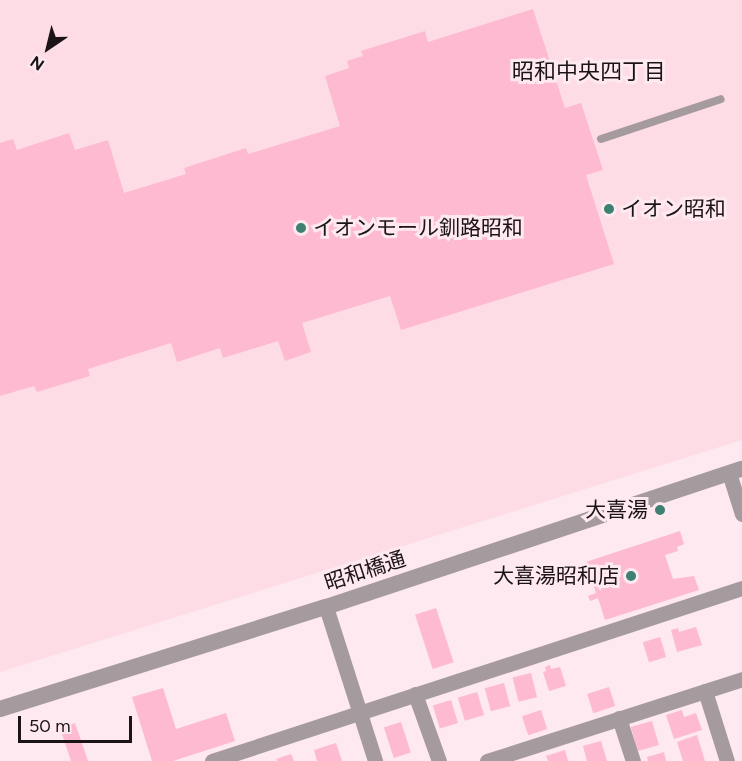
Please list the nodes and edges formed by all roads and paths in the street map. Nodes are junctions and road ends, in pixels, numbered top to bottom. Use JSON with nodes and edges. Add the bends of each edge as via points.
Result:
{"nodes":[{"id":1,"x":721,"y":99,"type":"dead end"},
{"id":2,"x":601,"y":139,"type":"dead end"},
{"id":3,"x":735,"y":471,"type":"edge"},
{"id":4,"x":742,"y":514,"type":"edge"},
{"id":5,"x":742,"y":588,"type":"edge"},
{"id":6,"x":326,"y":608,"type":"junction"},
{"id":7,"x":742,"y":679,"type":"edge"},
{"id":8,"x":705,"y":691,"type":"junction"},
{"id":9,"x":415,"y":694,"type":"junction"},
{"id":10,"x":0,"y":710,"type":"edge"},
{"id":11,"x":358,"y":712,"type":"junction"},
{"id":12,"x":619,"y":718,"type":"junction"},
{"id":13,"x":534,"y":754,"type":"edge"},
{"id":14,"x":212,"y":761,"type":"edge"},
{"id":15,"x":375,"y":761,"type":"edge"},
{"id":16,"x":439,"y":761,"type":"edge"},
{"id":17,"x":487,"y":761,"type":"edge"},
{"id":18,"x":633,"y":761,"type":"edge"},
{"id":19,"x":727,"y":761,"type":"edge"}],
"edges":[{"from":1,"to":2,"type":"lane"},
{"from":3,"to":4,"type":"street"},
{"from":3,"to":6,"type":"street","name":"昭和橋通"},
{"from":5,"to":9,"type":"street"},
{"from":6,"to":10,"type":"street","name":"昭和橋通"},
{"from":6,"to":11,"type":"street"},
{"from":7,"to":8,"type":"street"},
{"from":8,"to":12,"type":"street"},
{"from":8,"to":19,"type":"street"},
{"from":9,"to":11,"type":"street"},
{"from":9,"to":16,"type":"street"},
{"from":11,"to":14,"type":"street"},
{"from":11,"to":15,"type":"street"},
{"from":12,"to":13,"type":"street"},
{"from":12,"to":18,"type":"street"},
{"from":13,"to":17,"type":"street"}]}
